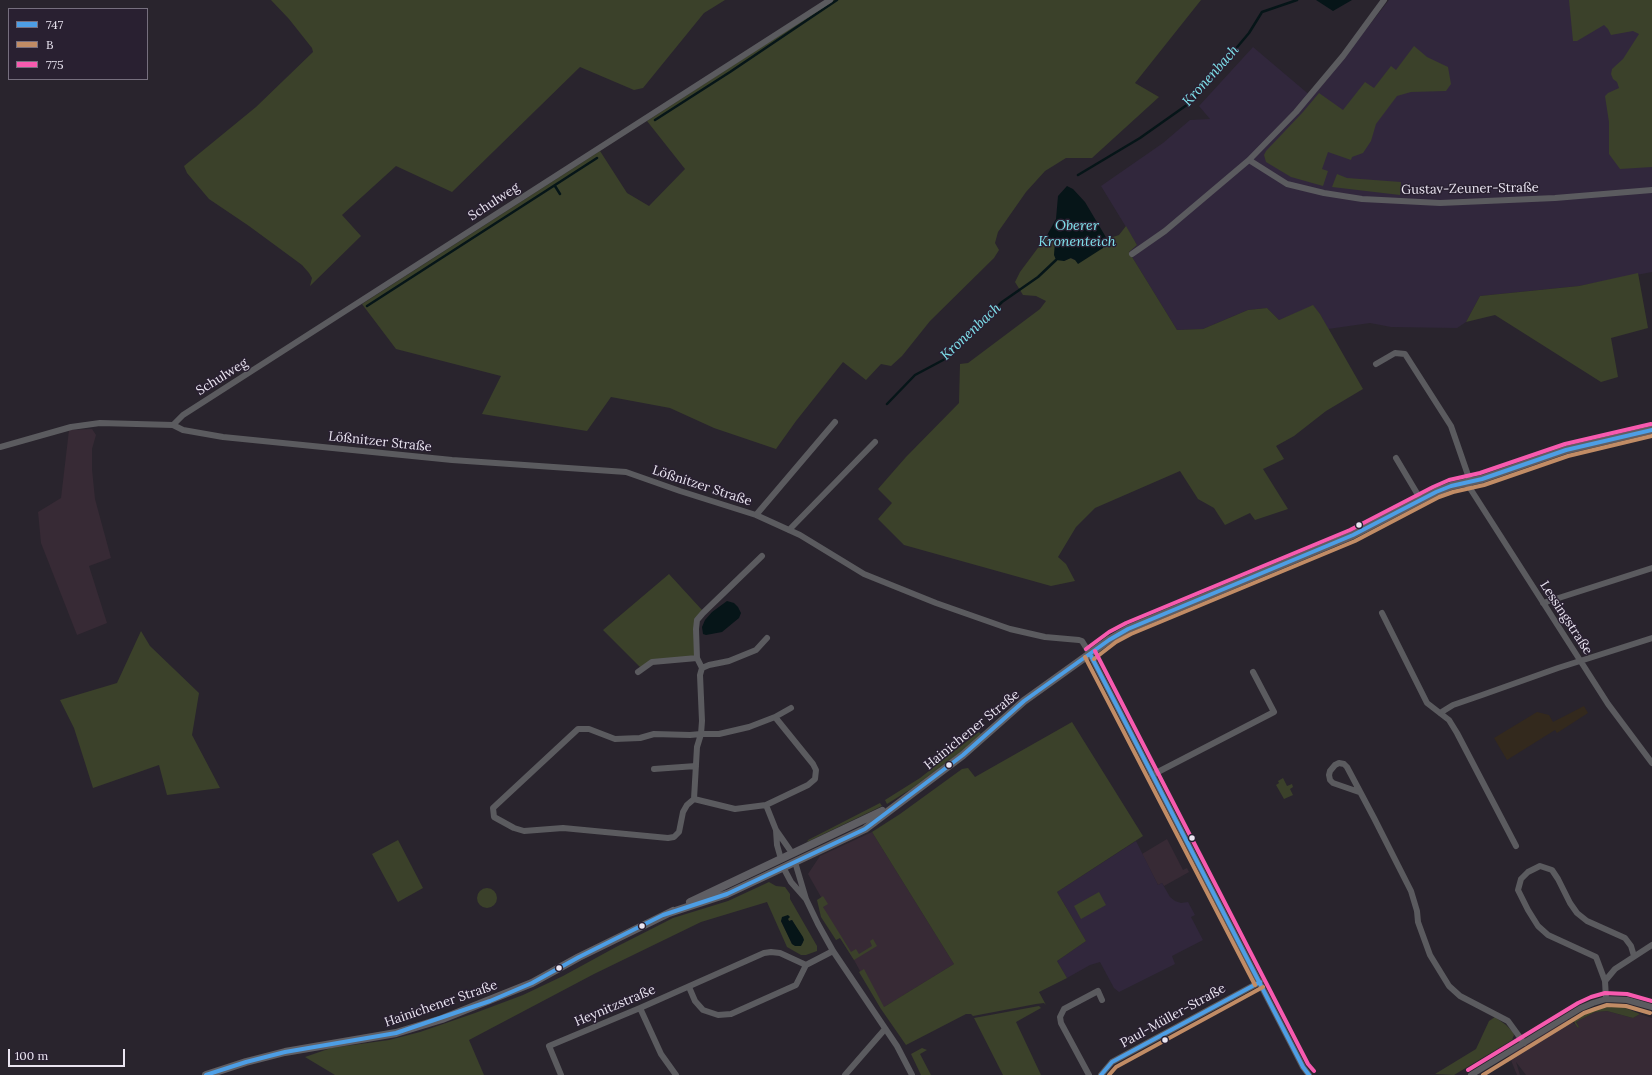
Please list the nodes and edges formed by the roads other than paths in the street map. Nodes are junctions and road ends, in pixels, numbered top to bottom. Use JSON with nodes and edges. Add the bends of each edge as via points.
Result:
{"nodes":[{"id":1,"x":830,"y":0,"type":"edge"},
{"id":2,"x":1384,"y":0,"type":"edge"},
{"id":3,"x":1249,"y":160,"type":"junction"},
{"id":4,"x":1652,"y":190,"type":"edge"},
{"id":5,"x":1132,"y":254,"type":"dead end"},
{"id":6,"x":1376,"y":364,"type":"dead end"},
{"id":7,"x":835,"y":422,"type":"dead end"},
{"id":8,"x":173,"y":425,"type":"junction"},
{"id":9,"x":1652,"y":430,"type":"edge"},
{"id":10,"x":875,"y":442,"type":"dead end"},
{"id":11,"x":0,"y":447,"type":"edge"},
{"id":12,"x":1396,"y":458,"type":"dead end"},
{"id":13,"x":1468,"y":482,"type":"junction"},
{"id":14,"x":1421,"y":500,"type":"junction"},
{"id":15,"x":756,"y":515,"type":"junction"},
{"id":16,"x":789,"y":530,"type":"junction"},
{"id":17,"x":762,"y":556,"type":"dead end"},
{"id":18,"x":1652,"y":568,"type":"edge"},
{"id":19,"x":1543,"y":603,"type":"junction"},
{"id":20,"x":1382,"y":613,"type":"dead end"},
{"id":21,"x":767,"y":638,"type":"dead end"},
{"id":22,"x":1652,"y":638,"type":"edge"},
{"id":23,"x":1090,"y":654,"type":"junction"},
{"id":24,"x":697,"y":658,"type":"junction"},
{"id":25,"x":1580,"y":661,"type":"junction"},
{"id":26,"x":702,"y":668,"type":"junction"},
{"id":27,"x":638,"y":672,"type":"dead end"},
{"id":28,"x":1253,"y":672,"type":"dead end"},
{"id":29,"x":791,"y":708,"type":"dead end"},
{"id":30,"x":1440,"y":713,"type":"junction"},
{"id":31,"x":775,"y":717,"type":"junction"},
{"id":32,"x":701,"y":734,"type":"junction"},
{"id":33,"x":1652,"y":763,"type":"edge"},
{"id":34,"x":696,"y":766,"type":"junction"},
{"id":35,"x":654,"y":769,"type":"dead end"},
{"id":36,"x":1152,"y":775,"type":"junction"},
{"id":37,"x":1359,"y":792,"type":"junction"},
{"id":38,"x":694,"y":799,"type":"junction"},
{"id":39,"x":901,"y":802,"type":"junction"},
{"id":40,"x":766,"y":805,"type":"junction"},
{"id":41,"x":776,"y":830,"type":"junction"},
{"id":42,"x":1516,"y":846,"type":"dead end"},
{"id":43,"x":792,"y":853,"type":"junction"},
{"id":44,"x":795,"y":862,"type":"junction"},
{"id":45,"x":782,"y":863,"type":"junction"},
{"id":46,"x":806,"y":899,"type":"junction"},
{"id":47,"x":1652,"y":945,"type":"edge"},
{"id":48,"x":834,"y":951,"type":"junction"},
{"id":49,"x":1634,"y":956,"type":"junction"},
{"id":50,"x":806,"y":965,"type":"junction"},
{"id":51,"x":1605,"y":980,"type":"junction"},
{"id":52,"x":1260,"y":982,"type":"junction"},
{"id":53,"x":689,"y":986,"type":"junction"},
{"id":54,"x":1606,"y":999,"type":"junction"},
{"id":55,"x":1102,"y":1000,"type":"dead end"},
{"id":56,"x":640,"y":1008,"type":"junction"},
{"id":57,"x":1652,"y":1008,"type":"edge"},
{"id":58,"x":885,"y":1028,"type":"junction"},
{"id":59,"x":1524,"y":1043,"type":"junction"},
{"id":60,"x":206,"y":1075,"type":"edge"},
{"id":61,"x":561,"y":1075,"type":"edge"},
{"id":62,"x":676,"y":1075,"type":"edge"},
{"id":63,"x":845,"y":1075,"type":"edge"},
{"id":64,"x":912,"y":1075,"type":"edge"},
{"id":65,"x":1089,"y":1075,"type":"edge"},
{"id":66,"x":1101,"y":1075,"type":"edge"},
{"id":67,"x":1309,"y":1075,"type":"edge"},
{"id":68,"x":1472,"y":1075,"type":"edge"}],
"edges":[{"from":1,"to":8,"type":"street","name":"Schulweg","via":[[183,415]]},
{"from":2,"to":3,"type":"street","via":[[1343,56],[1296,112]]},
{"from":3,"to":4,"type":"street","name":"Gustav-Zeuner-Straße","via":[[1287,184],[1362,199],[1440,203],[1555,198]]},
{"from":3,"to":5,"type":"street","via":[[1165,231]]},
{"from":6,"to":13,"type":"street","name":"Lessingstraße","via":[[1395,353],[1405,354],[1451,426]]},
{"from":7,"to":15,"type":"street","name":"Lößnitzer Straße"},
{"from":8,"to":11,"type":"street","name":"Lößnitzer Straße","via":[[100,423],[71,427]]},
{"from":8,"to":15,"type":"street","name":"Lößnitzer Straße","via":[[190,431],[254,440],[452,460],[626,472]]},
{"from":9,"to":13,"type":"main road","name":"Hainichener Straße","via":[[1566,450]]},
{"from":10,"to":16,"type":"street"},
{"from":12,"to":14,"type":"street"},
{"from":13,"to":14,"type":"main road","name":"Hainichener Straße","via":[[1451,486]]},
{"from":13,"to":19,"type":"street","name":"Lessingstraße"},
{"from":14,"to":23,"type":"main road","name":"Hainichener Straße","via":[[1342,540],[1128,629]]},
{"from":15,"to":16,"type":"street","name":"Lößnitzer Straße"},
{"from":16,"to":23,"type":"street","name":"Lößnitzer Straße","via":[[864,574],[1010,629],[1045,637],[1082,641]]},
{"from":17,"to":24,"type":"street","via":[[697,620]]},
{"from":18,"to":19,"type":"street"},
{"from":19,"to":25,"type":"street","name":"Lessingstraße"},
{"from":20,"to":30,"type":"street","via":[[1427,703]]},
{"from":21,"to":26,"type":"street","via":[[756,650]]},
{"from":22,"to":25,"type":"street"},
{"from":23,"to":36,"type":"street","name":"Lößnitzer Straße"},
{"from":23,"to":39,"type":"main road","name":"Hainichener Straße","via":[[1024,702]]},
{"from":24,"to":26,"type":"street"},
{"from":24,"to":27,"type":"street","via":[[652,662]]},
{"from":25,"to":30,"type":"street","via":[[1453,705]]},
{"from":25,"to":33,"type":"street","name":"Lessingstraße"},
{"from":26,"to":32,"type":"street"},
{"from":28,"to":36,"type":"street","via":[[1274,712]]},
{"from":29,"to":31,"type":"street"},
{"from":30,"to":42,"type":"street","via":[[1449,720],[1458,733]]},
{"from":31,"to":32,"type":"street","via":[[749,728],[719,734]]},
{"from":31,"to":40,"type":"street","via":[[816,770],[815,779],[808,785]]},
{"from":32,"to":34,"type":"street"},
{"from":32,"to":38,"type":"street","via":[[654,734],[640,738],[615,739],[590,729],[578,729],[493,808],[494,817],[524,831],[563,828],[668,838],[674,837],[678,832],[683,812]]},
{"from":34,"to":35,"type":"street"},
{"from":34,"to":38,"type":"street"},
{"from":36,"to":52,"type":"street","name":"Lößnitzer Straße"},
{"from":37,"to":37,"type":"street","via":[[1344,764],[1335,765],[1330,771],[1330,780]]},
{"from":37,"to":59,"type":"street","via":[[1411,891],[1418,922],[1430,955],[1449,986],[1460,996],[1508,1021]]},
{"from":38,"to":40,"type":"street","via":[[735,809]]},
{"from":39,"to":43,"type":"main road","name":"Hainichener Straße"},
{"from":39,"to":44,"type":"main road","name":"Hainichener Straße","via":[[865,829]]},
{"from":40,"to":41,"type":"street"},
{"from":41,"to":43,"type":"street"},
{"from":41,"to":45,"type":"street"},
{"from":43,"to":44,"type":"main road"},
{"from":43,"to":45,"type":"main road","name":"Hainichener Straße"},
{"from":44,"to":45,"type":"main road","name":"Hainichener Straße"},
{"from":44,"to":46,"type":"street"},
{"from":45,"to":46,"type":"street","via":[[789,879]]},
{"from":45,"to":60,"type":"main road","name":"Hainichener Straße","via":[[669,913],[532,983],[442,1019],[396,1034],[285,1052]]},
{"from":46,"to":48,"type":"street"},
{"from":47,"to":49,"type":"street"},
{"from":48,"to":50,"type":"street"},
{"from":48,"to":58,"type":"street"},
{"from":49,"to":51,"type":"street","via":[[1615,968]]},
{"from":49,"to":51,"type":"street","via":[[1625,938],[1577,913],[1552,870],[1540,866],[1528,872],[1520,879],[1518,890],[1538,926],[1548,935],[1596,957]]},
{"from":50,"to":53,"type":"street","name":"Heynitzstraße","via":[[780,953],[764,953]]},
{"from":50,"to":53,"type":"street","via":[[796,985],[732,1014],[718,1015],[703,1010],[695,1001]]},
{"from":51,"to":54,"type":"street"},
{"from":52,"to":66,"type":"street","name":"Paul-Müller-Straße","via":[[1112,1062]]},
{"from":52,"to":67,"type":"street","name":"Lößnitzer Straße"},
{"from":53,"to":56,"type":"street","name":"Heynitzstraße"},
{"from":54,"to":57,"type":"street","via":[[1627,1000]]},
{"from":54,"to":59,"type":"street","via":[[1581,1008]]},
{"from":55,"to":65,"type":"street","via":[[1098,991],[1064,1009],[1060,1018]]},
{"from":56,"to":61,"type":"street","name":"Heynitzstraße","via":[[549,1046]]},
{"from":56,"to":62,"type":"street","via":[[661,1054]]},
{"from":58,"to":63,"type":"street"},
{"from":58,"to":64,"type":"street"},
{"from":59,"to":68,"type":"street"}]}
